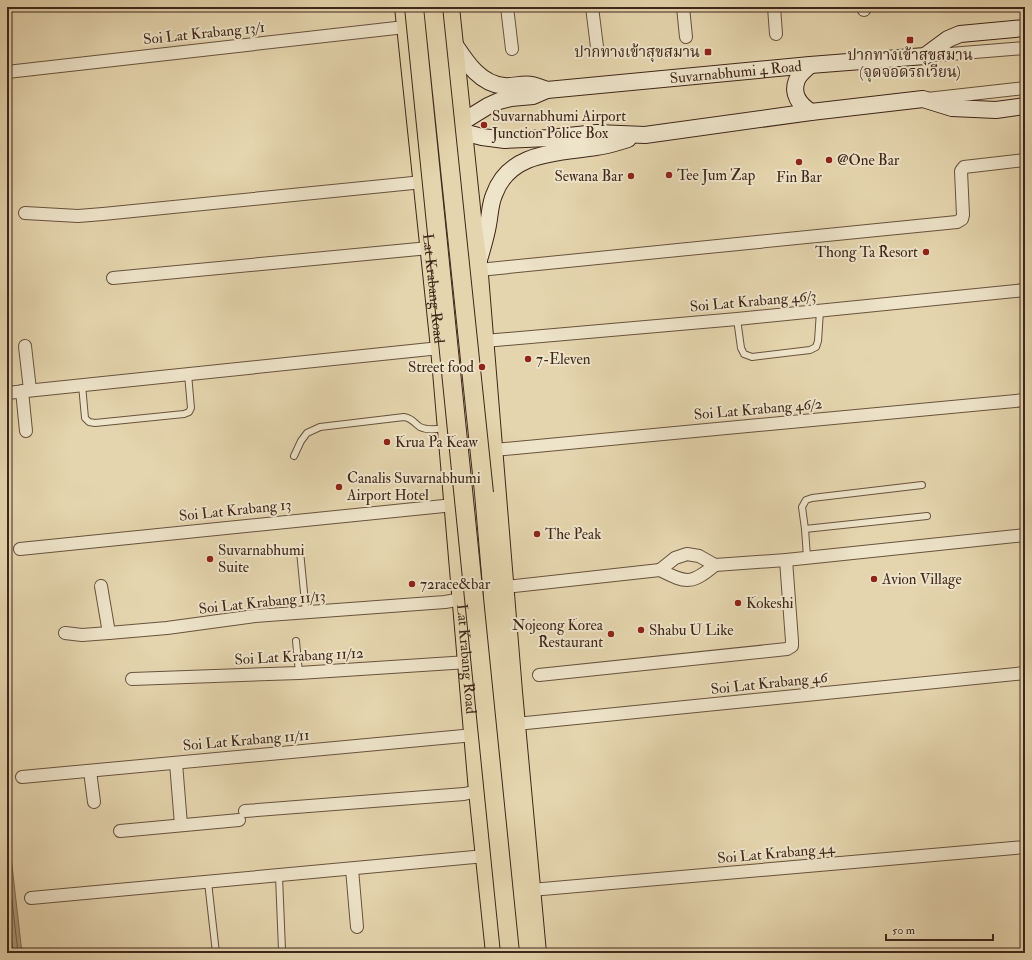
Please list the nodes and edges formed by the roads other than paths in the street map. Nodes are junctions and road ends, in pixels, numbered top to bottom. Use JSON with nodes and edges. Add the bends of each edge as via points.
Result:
{"nodes":[{"id":1,"x":404,"y":7,"type":"edge"},
{"id":2,"x":414,"y":7,"type":"edge"},
{"id":3,"x":433,"y":7,"type":"edge"},
{"id":4,"x":450,"y":7,"type":"edge"},
{"id":5,"x":507,"y":7,"type":"edge"},
{"id":6,"x":592,"y":7,"type":"edge"},
{"id":7,"x":684,"y":7,"type":"edge"},
{"id":8,"x":774,"y":7,"type":"edge"},
{"id":9,"x":405,"y":27,"type":"junction"},
{"id":10,"x":1025,"y":28,"type":"edge"},
{"id":11,"x":776,"y":34,"type":"dead end"},
{"id":12,"x":686,"y":37,"type":"dead end"},
{"id":13,"x":453,"y":42,"type":"junction"},
{"id":14,"x":597,"y":46,"type":"dead end"},
{"id":15,"x":408,"y":48,"type":"junction"},
{"id":16,"x":1025,"y":48,"type":"edge"},
{"id":17,"x":512,"y":49,"type":"dead end"},
{"id":18,"x":924,"y":56,"type":"junction"},
{"id":19,"x":810,"y":65,"type":"junction"},
{"id":20,"x":7,"y":72,"type":"edge"},
{"id":21,"x":1025,"y":88,"type":"edge"},
{"id":22,"x":547,"y":90,"type":"junction"},
{"id":23,"x":923,"y":99,"type":"junction"},
{"id":24,"x":1025,"y":106,"type":"edge"},
{"id":25,"x":811,"y":112,"type":"junction"},
{"id":26,"x":460,"y":127,"type":"junction"},
{"id":27,"x":645,"y":135,"type":"junction"},
{"id":28,"x":1025,"y":160,"type":"edge"},
{"id":29,"x":421,"y":164,"type":"junction"},
{"id":30,"x":422,"y":182,"type":"junction"},
{"id":31,"x":25,"y":213,"type":"dead end"},
{"id":32,"x":429,"y":248,"type":"junction"},
{"id":33,"x":478,"y":266,"type":"junction"},
{"id":34,"x":113,"y":278,"type":"dead end"},
{"id":35,"x":1025,"y":290,"type":"edge"},
{"id":36,"x":820,"y":311,"type":"junction"},
{"id":37,"x":737,"y":319,"type":"junction"},
{"id":38,"x":485,"y":341,"type":"junction"},
{"id":39,"x":26,"y":346,"type":"dead end"},
{"id":40,"x":440,"y":348,"type":"junction"},
{"id":41,"x":188,"y":374,"type":"junction"},
{"id":42,"x":82,"y":385,"type":"junction"},
{"id":43,"x":26,"y":391,"type":"junction"},
{"id":44,"x":7,"y":393,"type":"edge"},
{"id":45,"x":1025,"y":400,"type":"edge"},
{"id":46,"x":447,"y":428,"type":"junction"},
{"id":47,"x":26,"y":431,"type":"dead end"},
{"id":48,"x":494,"y":450,"type":"junction"},
{"id":49,"x":294,"y":456,"type":"dead end"},
{"id":50,"x":922,"y":485,"type":"dead end"},
{"id":51,"x":454,"y":504,"type":"junction"},
{"id":52,"x":927,"y":516,"type":"dead end"},
{"id":53,"x":805,"y":529,"type":"junction"},
{"id":54,"x":1025,"y":535,"type":"edge"},
{"id":55,"x":20,"y":549,"type":"dead end"},
{"id":56,"x":300,"y":551,"type":"dead end"},
{"id":57,"x":807,"y":557,"type":"junction"},
{"id":58,"x":786,"y":560,"type":"junction"},
{"id":59,"x":715,"y":565,"type":"junction"},
{"id":60,"x":660,"y":570,"type":"junction"},
{"id":61,"x":101,"y":586,"type":"dead end"},
{"id":62,"x":505,"y":587,"type":"junction"},
{"id":63,"x":462,"y":599,"type":"junction"},
{"id":64,"x":306,"y":613,"type":"junction"},
{"id":65,"x":65,"y":633,"type":"dead end"},
{"id":66,"x":109,"y":633,"type":"junction"},
{"id":67,"x":296,"y":641,"type":"dead end"},
{"id":68,"x":468,"y":662,"type":"junction"},
{"id":69,"x":299,"y":672,"type":"junction"},
{"id":70,"x":1025,"y":673,"type":"edge"},
{"id":71,"x":539,"y":675,"type":"dead end"},
{"id":72,"x":132,"y":679,"type":"dead end"},
{"id":73,"x":516,"y":724,"type":"junction"},
{"id":74,"x":474,"y":735,"type":"junction"},
{"id":75,"x":176,"y":763,"type":"junction"},
{"id":76,"x":90,"y":771,"type":"junction"},
{"id":77,"x":22,"y":777,"type":"dead end"},
{"id":78,"x":478,"y":791,"type":"junction"},
{"id":79,"x":94,"y":802,"type":"dead end"},
{"id":80,"x":181,"y":825,"type":"junction"},
{"id":81,"x":120,"y":831,"type":"dead end"},
{"id":82,"x":1025,"y":847,"type":"edge"},
{"id":83,"x":485,"y":856,"type":"junction"},
{"id":84,"x":352,"y":869,"type":"junction"},
{"id":85,"x":279,"y":876,"type":"junction"},
{"id":86,"x":208,"y":882,"type":"junction"},
{"id":87,"x":531,"y":890,"type":"junction"},
{"id":88,"x":31,"y":898,"type":"dead end"},
{"id":89,"x":357,"y":927,"type":"dead end"},
{"id":90,"x":282,"y":950,"type":"dead end"},
{"id":91,"x":216,"y":953,"type":"edge"},
{"id":92,"x":495,"y":953,"type":"edge"},
{"id":93,"x":510,"y":953,"type":"edge"},
{"id":94,"x":522,"y":953,"type":"edge"},
{"id":95,"x":537,"y":953,"type":"edge"}],
"edges":[{"from":1,"to":9,"type":"main road","name":"Lat Krabang Road"},
{"from":2,"to":93,"type":"main road","bridge":true},
{"from":3,"to":94,"type":"main road","bridge":true,"via":[[489,545],[502,740]]},
{"from":4,"to":13,"type":"main road"},
{"from":5,"to":17,"type":"street"},
{"from":6,"to":14,"type":"street"},
{"from":7,"to":12,"type":"street"},
{"from":8,"to":11,"type":"street"},
{"from":9,"to":15,"type":"main road","name":"Lat Krabang Road"},
{"from":9,"to":20,"type":"street","name":"Soi Lat Krabang 13/1"},
{"from":10,"to":18,"type":"street","via":[[960,34]]},
{"from":13,"to":22,"type":"street","via":[[469,65],[491,82],[501,86],[531,85]]},
{"from":13,"to":26,"type":"main road"},
{"from":15,"to":26,"type":"street","via":[[428,100],[440,116]]},
{"from":15,"to":29,"type":"main road","name":"Lat Krabang Road"},
{"from":16,"to":18,"type":"street","name":"Suvarnabhumi 4 Road"},
{"from":18,"to":19,"type":"street","name":"Suvarnabhumi 4 Road"},
{"from":19,"to":22,"type":"street","name":"Suvarnabhumi 4 Road"},
{"from":19,"to":25,"type":"street","via":[[797,79],[796,88],[797,99]]},
{"from":21,"to":23,"type":"street"},
{"from":22,"to":26,"type":"street","name":"Suvarnabhumi 4 Road","via":[[533,96],[498,101]]},
{"from":23,"to":24,"type":"street","via":[[952,108],[996,110]]},
{"from":23,"to":25,"type":"street"},
{"from":25,"to":27,"type":"street"},
{"from":26,"to":27,"type":"street","via":[[482,137],[505,140],[597,133]]},
{"from":26,"to":29,"type":"street","name":"Suvarnabhumi 4 Road","via":[[437,139]]},
{"from":26,"to":33,"type":"main road"},
{"from":27,"to":33,"type":"street","via":[[597,147],[544,154],[530,158],[517,166],[501,180],[494,195]]},
{"from":28,"to":33,"type":"street","via":[[964,167],[961,171],[963,215],[957,222]]},
{"from":29,"to":30,"type":"main road","name":"Lat Krabang Road"},
{"from":30,"to":31,"type":"street","via":[[103,214],[70,216]]},
{"from":30,"to":32,"type":"main road","name":"Lat Krabang Road"},
{"from":32,"to":34,"type":"street"},
{"from":32,"to":40,"type":"main road","name":"Lat Krabang Road"},
{"from":33,"to":38,"type":"main road"},
{"from":35,"to":36,"type":"street","name":"Soi Lat Krabang 46/3"},
{"from":36,"to":37,"type":"street","name":"Soi Lat Krabang 46/3"},
{"from":36,"to":37,"type":"lane","via":[[816,347],[810,350],[752,357],[744,354],[741,348]]},
{"from":37,"to":38,"type":"street","name":"Soi Lat Krabang 46/3"},
{"from":38,"to":48,"type":"main road"},
{"from":39,"to":43,"type":"street"},
{"from":40,"to":41,"type":"street"},
{"from":40,"to":46,"type":"main road","name":"Lat Krabang Road"},
{"from":41,"to":42,"type":"street"},
{"from":41,"to":42,"type":"lane","via":[[191,408],[184,414],[89,422],[85,418]]},
{"from":42,"to":43,"type":"street"},
{"from":43,"to":44,"type":"street"},
{"from":43,"to":47,"type":"street"},
{"from":45,"to":48,"type":"street","name":"Soi Lat Krabang 46/2"},
{"from":46,"to":49,"type":"lane","via":[[425,428],[404,417],[320,427],[306,433]]},
{"from":46,"to":51,"type":"main road","name":"Lat Krabang Road"},
{"from":48,"to":62,"type":"main road"},
{"from":50,"to":53,"type":"lane","via":[[806,500],[802,507]]},
{"from":51,"to":55,"type":"street","name":"Soi Lat Krabang 13"},
{"from":51,"to":63,"type":"main road","name":"Lat Krabang Road"},
{"from":52,"to":53,"type":"lane"},
{"from":53,"to":57,"type":"lane"},
{"from":54,"to":57,"type":"street"},
{"from":56,"to":64,"type":"lane"},
{"from":57,"to":58,"type":"street"},
{"from":58,"to":59,"type":"street"},
{"from":58,"to":71,"type":"street","via":[[792,641],[792,646],[787,649]]},
{"from":59,"to":60,"type":"street","via":[[701,576],[689,581],[676,579]]},
{"from":59,"to":60,"type":"street","via":[[699,556],[687,554],[675,558]]},
{"from":60,"to":62,"type":"street"},
{"from":61,"to":66,"type":"street"},
{"from":62,"to":73,"type":"main road"},
{"from":63,"to":64,"type":"street","name":"Soi Lat Krabang 11/13"},
{"from":63,"to":68,"type":"main road","name":"Lat Krabang Road"},
{"from":64,"to":66,"type":"street","name":"Soi Lat Krabang 11/13","via":[[255,616]]},
{"from":65,"to":66,"type":"street","name":"Soi Lat Krabang 11/13"},
{"from":67,"to":69,"type":"lane"},
{"from":68,"to":69,"type":"street","name":"Soi Lat Krabang 11/12"},
{"from":68,"to":74,"type":"main road","name":"Lat Krabang Road"},
{"from":69,"to":72,"type":"street","name":"Soi Lat Krabang 11/12"},
{"from":70,"to":73,"type":"street","name":"Soi Lat Krabang 46"},
{"from":73,"to":87,"type":"main road"},
{"from":74,"to":75,"type":"street","name":"Soi Lat Krabang 11/11"},
{"from":74,"to":78,"type":"main road","name":"Lat Krabang Road"},
{"from":75,"to":76,"type":"street","name":"Soi Lat Krabang 11/11"},
{"from":75,"to":80,"type":"street"},
{"from":76,"to":77,"type":"street","name":"Soi Lat Krabang 11/11"},
{"from":76,"to":79,"type":"street"},
{"from":78,"to":80,"type":"street","via":[[242,816]]},
{"from":78,"to":83,"type":"main road","name":"Lat Krabang Road"},
{"from":80,"to":81,"type":"street"},
{"from":82,"to":87,"type":"street","name":"Soi Lat Krabang 44"},
{"from":83,"to":84,"type":"street"},
{"from":83,"to":92,"type":"main road","name":"Lat Krabang Road"},
{"from":84,"to":85,"type":"street"},
{"from":84,"to":89,"type":"street"},
{"from":85,"to":86,"type":"street"},
{"from":85,"to":90,"type":"lane"},
{"from":86,"to":88,"type":"street"},
{"from":86,"to":91,"type":"lane"},
{"from":87,"to":95,"type":"main road"}]}
